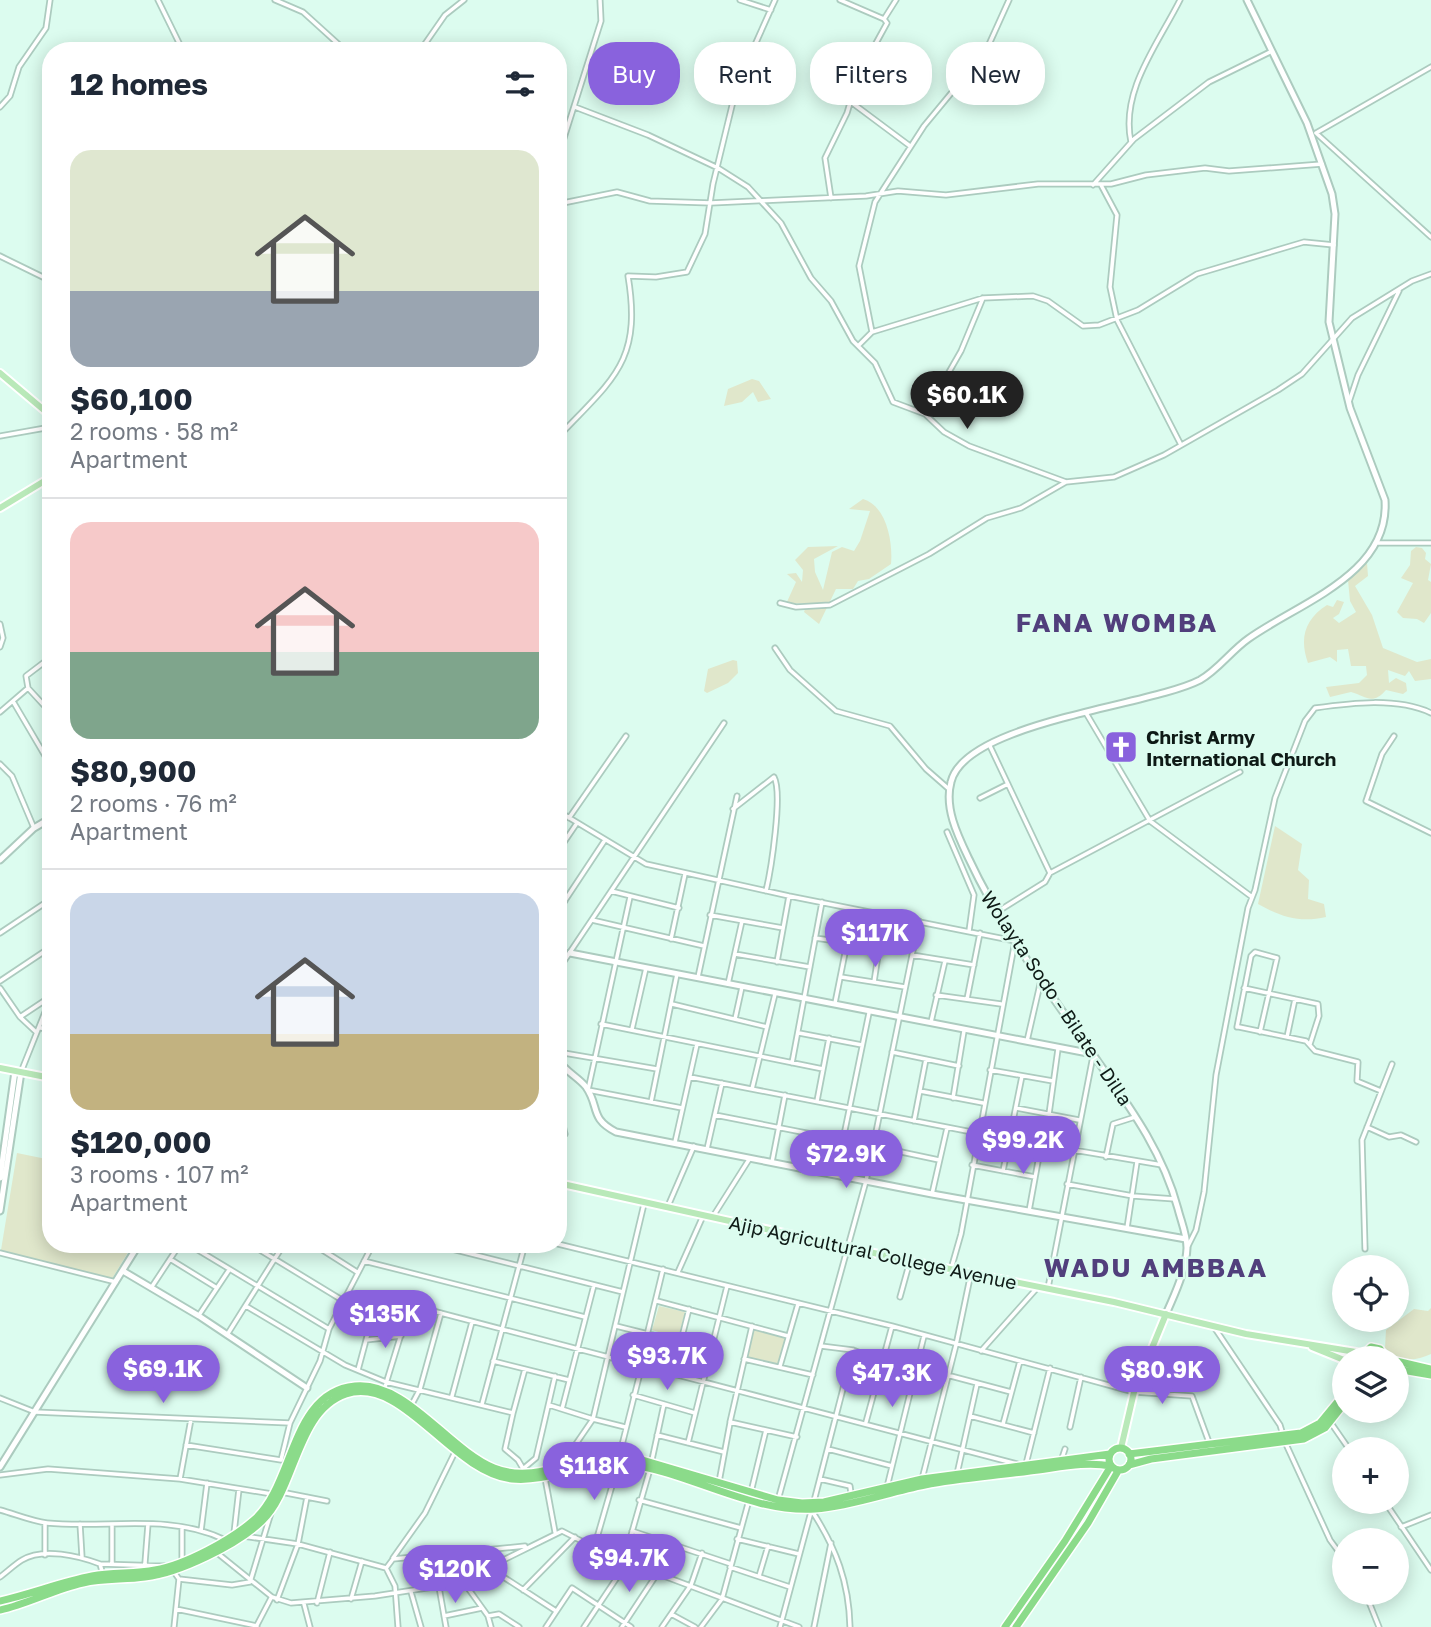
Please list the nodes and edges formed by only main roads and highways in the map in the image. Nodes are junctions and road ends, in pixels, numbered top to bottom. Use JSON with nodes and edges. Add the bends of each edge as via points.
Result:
{"nodes":[{"id":1,"x":1247,"y":0,"type":"edge"},
{"id":2,"x":0,"y":373,"type":"edge"},
{"id":3,"x":42,"y":408,"type":"edge"},
{"id":4,"x":42,"y":482,"type":"edge"},
{"id":5,"x":0,"y":508,"type":"edge"},
{"id":6,"x":42,"y":823,"type":"edge"},
{"id":7,"x":0,"y":860,"type":"edge"},
{"id":8,"x":570,"y":953,"type":"road end"},
{"id":9,"x":1093,"y":1054,"type":"junction"},
{"id":10,"x":0,"y":1068,"type":"edge"},
{"id":11,"x":18,"y":1072,"type":"junction"},
{"id":12,"x":567,"y":1072,"type":"edge"},
{"id":13,"x":42,"y":1076,"type":"edge"},
{"id":14,"x":6,"y":1133,"type":"edge"},
{"id":15,"x":0,"y":1178,"type":"edge"},
{"id":16,"x":567,"y":1185,"type":"edge"},
{"id":17,"x":0,"y":1211,"type":"edge"},
{"id":18,"x":1186,"y":1239,"type":"junction"},
{"id":19,"x":134,"y":1253,"type":"edge"},
{"id":20,"x":123,"y":1271,"type":"junction"},
{"id":21,"x":1166,"y":1314,"type":"junction"},
{"id":22,"x":1310,"y":1346,"type":"junction"},
{"id":23,"x":1332,"y":1350,"type":"edge"},
{"id":24,"x":1332,"y":1355,"type":"edge"},
{"id":25,"x":1409,"y":1364,"type":"edge"},
{"id":26,"x":1431,"y":1369,"type":"edge"},
{"id":27,"x":1409,"y":1371,"type":"edge"},
{"id":28,"x":1431,"y":1375,"type":"edge"},
{"id":29,"x":307,"y":1388,"type":"road end"},
{"id":30,"x":384,"y":1389,"type":"junction"},
{"id":31,"x":1332,"y":1408,"type":"edge"},
{"id":32,"x":1332,"y":1422,"type":"edge"},
{"id":33,"x":1284,"y":1440,"type":"junction"},
{"id":34,"x":1121,"y":1448,"type":"junction"},
{"id":35,"x":1210,"y":1448,"type":"junction"},
{"id":36,"x":1110,"y":1454,"type":"junction"},
{"id":37,"x":1129,"y":1454,"type":"junction"},
{"id":38,"x":619,"y":1460,"type":"junction"},
{"id":39,"x":1129,"y":1465,"type":"junction"},
{"id":40,"x":651,"y":1466,"type":"junction"},
{"id":41,"x":0,"y":1468,"type":"edge"},
{"id":42,"x":1114,"y":1468,"type":"junction"},
{"id":43,"x":1025,"y":1469,"type":"junction"},
{"id":44,"x":277,"y":1494,"type":"junction"},
{"id":45,"x":750,"y":1495,"type":"junction"},
{"id":46,"x":812,"y":1506,"type":"junction"},
{"id":47,"x":238,"y":1534,"type":"junction"},
{"id":48,"x":224,"y":1542,"type":"junction"},
{"id":49,"x":171,"y":1569,"type":"junction"},
{"id":50,"x":103,"y":1577,"type":"junction"},
{"id":51,"x":0,"y":1601,"type":"edge"},
{"id":52,"x":0,"y":1610,"type":"edge"},
{"id":53,"x":1005,"y":1627,"type":"edge"},
{"id":54,"x":1016,"y":1627,"type":"edge"}],
"edges":[{"from":1,"to":9,"type":"main road","name":"Wolayta Sodo - Bilate - Dilla","via":[[1313,134],[1322,164],[1335,214],[1331,338],[1386,515],[1378,543],[1352,572],[1244,641],[1200,680],[989,744],[962,762],[951,780],[951,810],[960,840],[997,912]]},
{"from":2,"to":3,"type":"main road"},
{"from":4,"to":5,"type":"main road"},
{"from":6,"to":7,"type":"main road"},
{"from":8,"to":9,"type":"main road"},
{"from":9,"to":18,"type":"main road","name":"Wolayta Sodo - Bilate - Dilla","via":[[1164,1165]]},
{"from":10,"to":11,"type":"main road"},
{"from":11,"to":13,"type":"main road"},
{"from":11,"to":14,"type":"main road"},
{"from":12,"to":18,"type":"main road","via":[[588,1090],[596,1117],[616,1132]]},
{"from":14,"to":15,"type":"main road"},
{"from":14,"to":17,"type":"main road"},
{"from":16,"to":21,"type":"main road","name":"Ajip Agricultural College Avenue"},
{"from":18,"to":21,"type":"main road","name":"Wolayta Sodo - Bilate - Dilla","via":[[1176,1291]]},
{"from":19,"to":20,"type":"main road"},
{"from":20,"to":29,"type":"main road"},
{"from":20,"to":41,"type":"main road"},
{"from":21,"to":22,"type":"main road","name":"Ajip Agricultural College Avenue"},
{"from":21,"to":34,"type":"main road","via":[[1134,1392]]},
{"from":22,"to":23,"type":"main road"},
{"from":22,"to":24,"type":"main road"},
{"from":25,"to":26,"type":"highway"},
{"from":27,"to":28,"type":"highway"},
{"from":30,"to":38,"type":"highway","via":[[481,1462],[497,1469],[567,1466],[600,1457]]},
{"from":30,"to":38,"type":"highway","via":[[455,1452],[491,1474],[545,1478]]},
{"from":30,"to":44,"type":"highway","via":[[345,1394],[325,1407]]},
{"from":30,"to":44,"type":"highway","via":[[353,1386],[328,1396],[312,1412],[285,1462]]},
{"from":31,"to":33,"type":"highway","via":[[1320,1423]]},
{"from":32,"to":33,"type":"highway","via":[[1316,1434]]},
{"from":33,"to":35,"type":"highway"},
{"from":34,"to":36,"type":"highway"},
{"from":34,"to":37,"type":"highway"},
{"from":35,"to":37,"type":"highway"},
{"from":35,"to":39,"type":"highway"},
{"from":36,"to":42,"type":"highway"},
{"from":36,"to":43,"type":"highway"},
{"from":37,"to":39,"type":"highway"},
{"from":38,"to":40,"type":"highway"},
{"from":39,"to":42,"type":"highway"},
{"from":40,"to":45,"type":"highway"},
{"from":40,"to":45,"type":"highway","via":[[719,1482]]},
{"from":42,"to":43,"type":"highway","via":[[1092,1464]]},
{"from":42,"to":53,"type":"highway"},
{"from":42,"to":54,"type":"highway","via":[[1088,1523]]},
{"from":43,"to":46,"type":"highway"},
{"from":43,"to":46,"type":"highway","via":[[922,1479]]},
{"from":44,"to":47,"type":"highway"},
{"from":44,"to":47,"type":"highway","via":[[271,1511]]},
{"from":45,"to":46,"type":"highway"},
{"from":45,"to":46,"type":"highway","via":[[784,1507]]},
{"from":47,"to":48,"type":"highway"},
{"from":48,"to":49,"type":"highway"},
{"from":48,"to":49,"type":"highway","via":[[215,1551]]},
{"from":49,"to":50,"type":"highway"},
{"from":50,"to":51,"type":"highway"},
{"from":50,"to":52,"type":"highway"}]}
